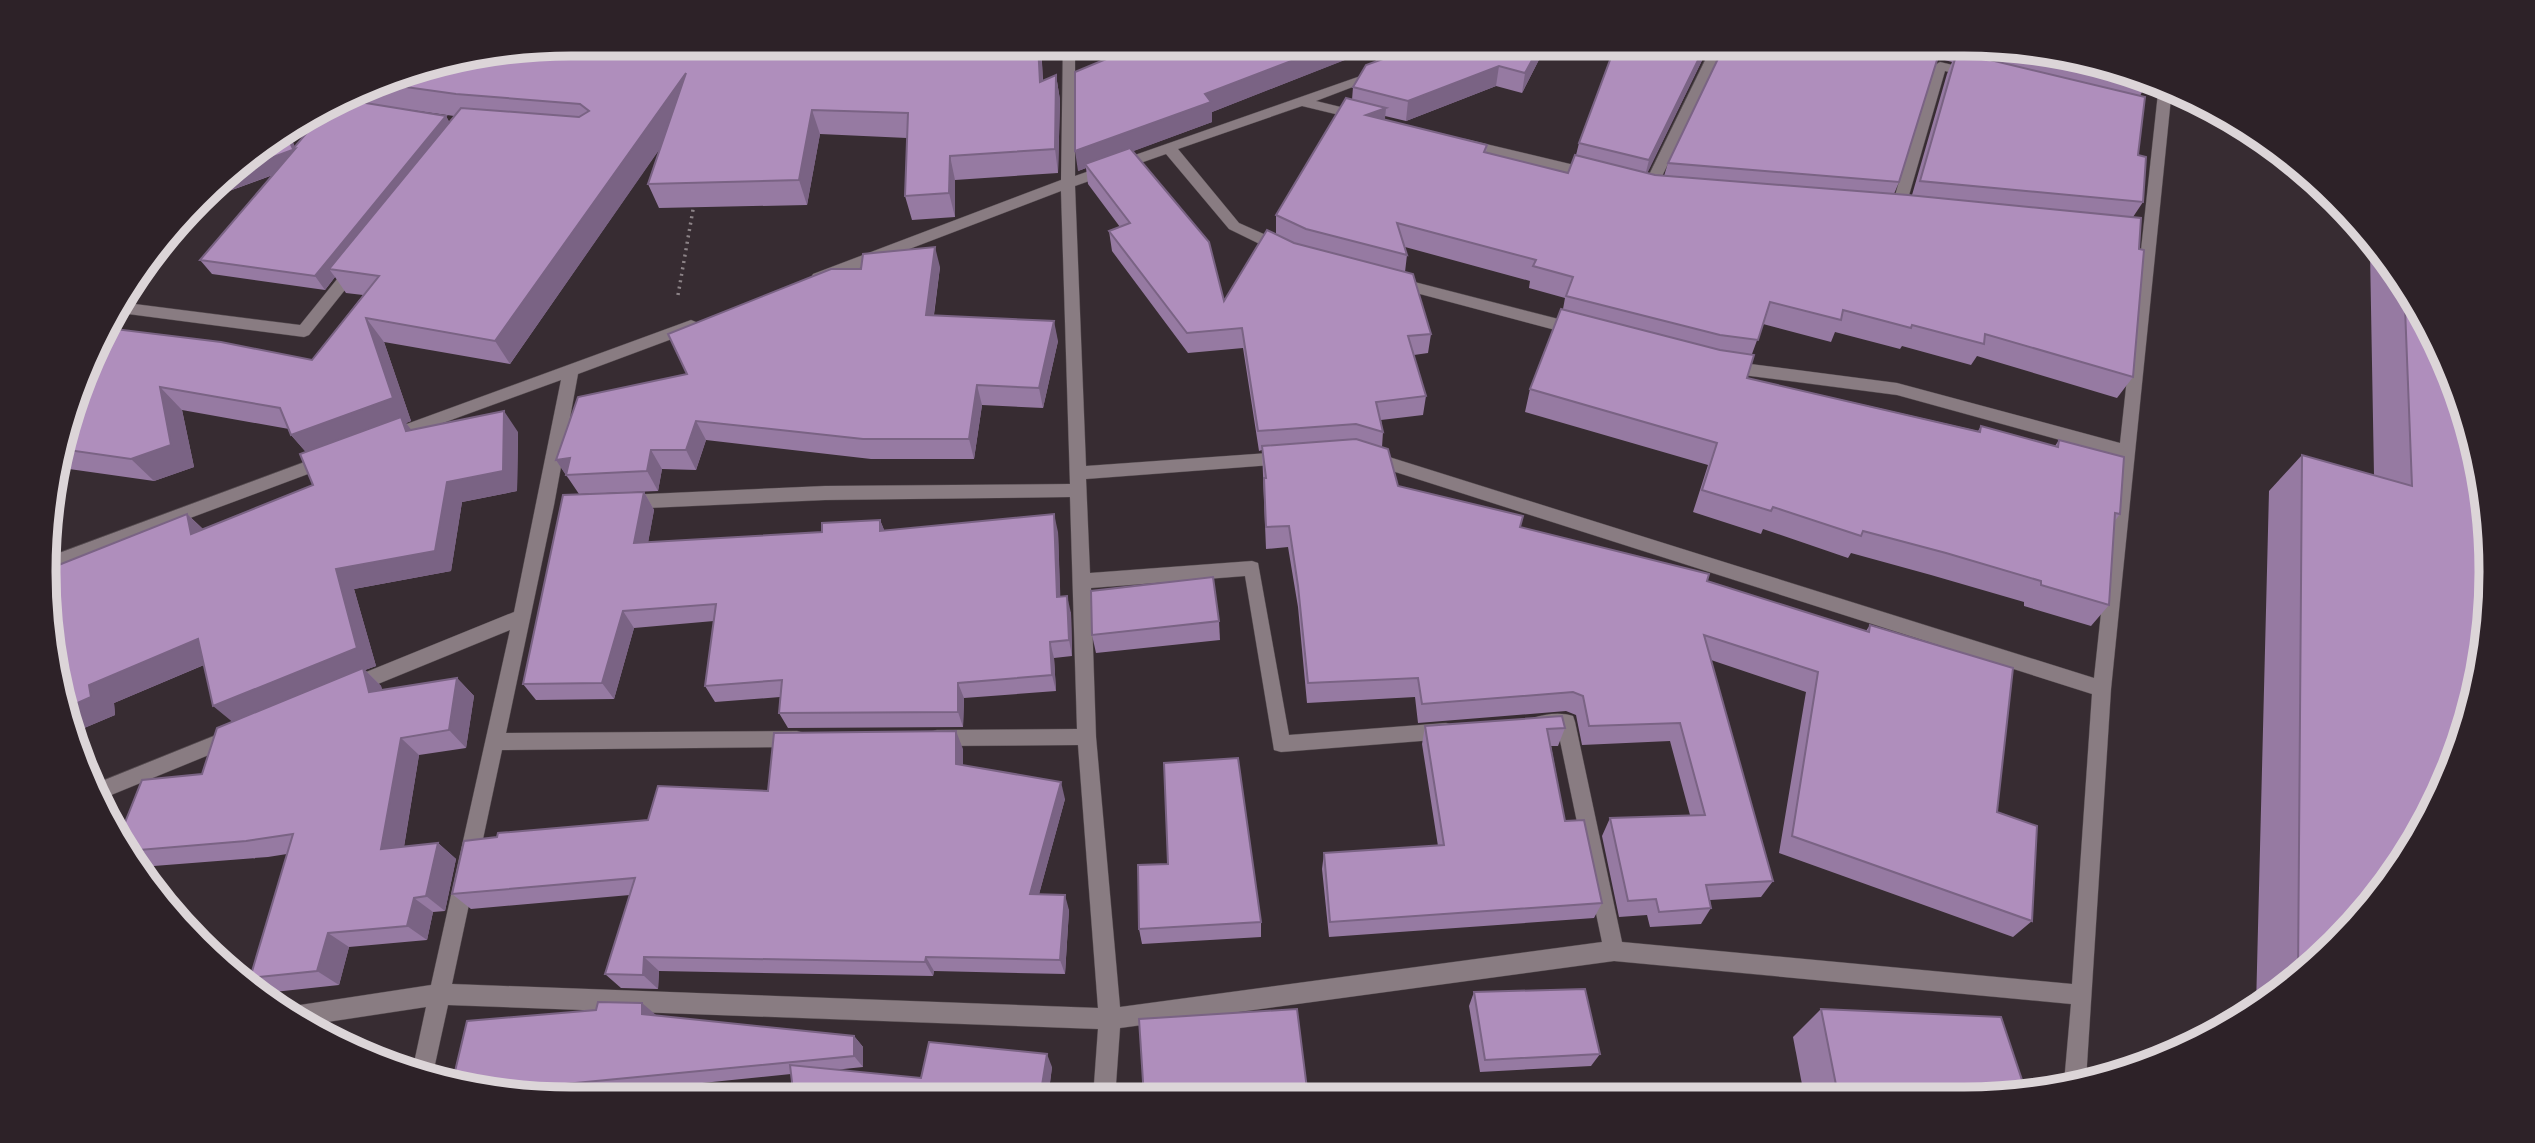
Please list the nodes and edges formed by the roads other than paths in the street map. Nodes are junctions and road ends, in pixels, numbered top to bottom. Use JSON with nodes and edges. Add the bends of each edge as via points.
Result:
{"nodes":[{"id":1,"x":1069,"y":56,"type":"edge"},
{"id":2,"x":1713,"y":56,"type":"edge"},
{"id":3,"x":1389,"y":70,"type":"edge"},
{"id":4,"x":1992,"y":79,"type":"edge"},
{"id":5,"x":2163,"y":96,"type":"edge"},
{"id":6,"x":1303,"y":102,"type":"junction"},
{"id":7,"x":1369,"y":118,"type":"edge"},
{"id":8,"x":1449,"y":139,"type":"edge"},
{"id":9,"x":1168,"y":148,"type":"junction"},
{"id":10,"x":1609,"y":179,"type":"edge"},
{"id":11,"x":1068,"y":183,"type":"junction"},
{"id":12,"x":1649,"y":189,"type":"edge"},
{"id":13,"x":1898,"y":209,"type":"edge"},
{"id":14,"x":365,"y":255,"type":"edge"},
{"id":15,"x":1299,"y":257,"type":"edge"},
{"id":16,"x":1379,"y":278,"type":"edge"},
{"id":17,"x":799,"y":285,"type":"edge"},
{"id":18,"x":129,"y":308,"type":"edge"},
{"id":19,"x":709,"y":319,"type":"edge"},
{"id":20,"x":1592,"y":333,"type":"edge"},
{"id":21,"x":1712,"y":365,"type":"edge"},
{"id":22,"x":571,"y":369,"type":"junction"},
{"id":23,"x":376,"y":442,"type":"edge"},
{"id":24,"x":1355,"y":452,"type":"edge"},
{"id":25,"x":2128,"y":452,"type":"junction"},
{"id":26,"x":337,"y":456,"type":"edge"},
{"id":27,"x":1299,"y":456,"type":"edge"},
{"id":28,"x":1078,"y":482,"type":"junction"},
{"id":29,"x":615,"y":502,"type":"edge"},
{"id":30,"x":56,"y":561,"type":"edge"},
{"id":31,"x":1082,"y":581,"type":"junction"},
{"id":32,"x":521,"y":617,"type":"junction"},
{"id":33,"x":2102,"y":690,"type":"junction"},
{"id":34,"x":328,"y":697,"type":"edge"},
{"id":35,"x":1525,"y":725,"type":"edge"},
{"id":36,"x":250,"y":729,"type":"edge"},
{"id":37,"x":1471,"y":729,"type":"edge"},
{"id":38,"x":1087,"y":737,"type":"junction"},
{"id":39,"x":921,"y":738,"type":"edge"},
{"id":40,"x":811,"y":739,"type":"edge"},
{"id":41,"x":493,"y":742,"type":"junction"},
{"id":42,"x":104,"y":789,"type":"edge"},
{"id":43,"x":1614,"y":951,"type":"junction"},
{"id":44,"x":439,"y":993,"type":"junction"},
{"id":45,"x":2081,"y":995,"type":"junction"},
{"id":46,"x":309,"y":1015,"type":"edge"},
{"id":47,"x":1110,"y":1019,"type":"junction"},
{"id":48,"x":424,"y":1065,"type":"edge"},
{"id":49,"x":2076,"y":1074,"type":"edge"},
{"id":50,"x":1105,"y":1087,"type":"edge"}],
"edges":[{"from":1,"to":11,"type":"street"},
{"from":2,"to":12,"type":"street"},
{"from":3,"to":6,"type":"street"},
{"from":4,"to":13,"type":"street","via":[[1940,66]]},
{"from":5,"to":25,"type":"street","via":[[2144,234]]},
{"from":6,"to":7,"type":"street"},
{"from":6,"to":9,"type":"street"},
{"from":8,"to":10,"type":"street"},
{"from":9,"to":11,"type":"street"},
{"from":9,"to":15,"type":"street","via":[[1234,226]]},
{"from":11,"to":17,"type":"street"},
{"from":11,"to":28,"type":"street"},
{"from":14,"to":18,"type":"street","via":[[304,331]]},
{"from":16,"to":20,"type":"street"},
{"from":19,"to":22,"type":"street"},
{"from":21,"to":25,"type":"street","via":[[1897,388]]},
{"from":22,"to":23,"type":"street"},
{"from":22,"to":32,"type":"street","via":[[553,505]]},
{"from":24,"to":33,"type":"street"},
{"from":25,"to":33,"type":"street"},
{"from":26,"to":30,"type":"street"},
{"from":27,"to":28,"type":"street"},
{"from":28,"to":29,"type":"street"},
{"from":28,"to":31,"type":"street"},
{"from":31,"to":37,"type":"street","via":[[1252,568],[1282,744]]},
{"from":31,"to":38,"type":"street"},
{"from":32,"to":34,"type":"street"},
{"from":32,"to":41,"type":"street"},
{"from":33,"to":45,"type":"street"},
{"from":35,"to":43,"type":"street","via":[[1566,722]]},
{"from":36,"to":42,"type":"street"},
{"from":38,"to":39,"type":"street"},
{"from":38,"to":47,"type":"street"},
{"from":40,"to":41,"type":"street"},
{"from":41,"to":44,"type":"street"},
{"from":43,"to":45,"type":"street"},
{"from":43,"to":47,"type":"street"},
{"from":44,"to":46,"type":"street"},
{"from":44,"to":47,"type":"street"},
{"from":44,"to":48,"type":"street"},
{"from":45,"to":49,"type":"street"},
{"from":47,"to":50,"type":"street"}]}
